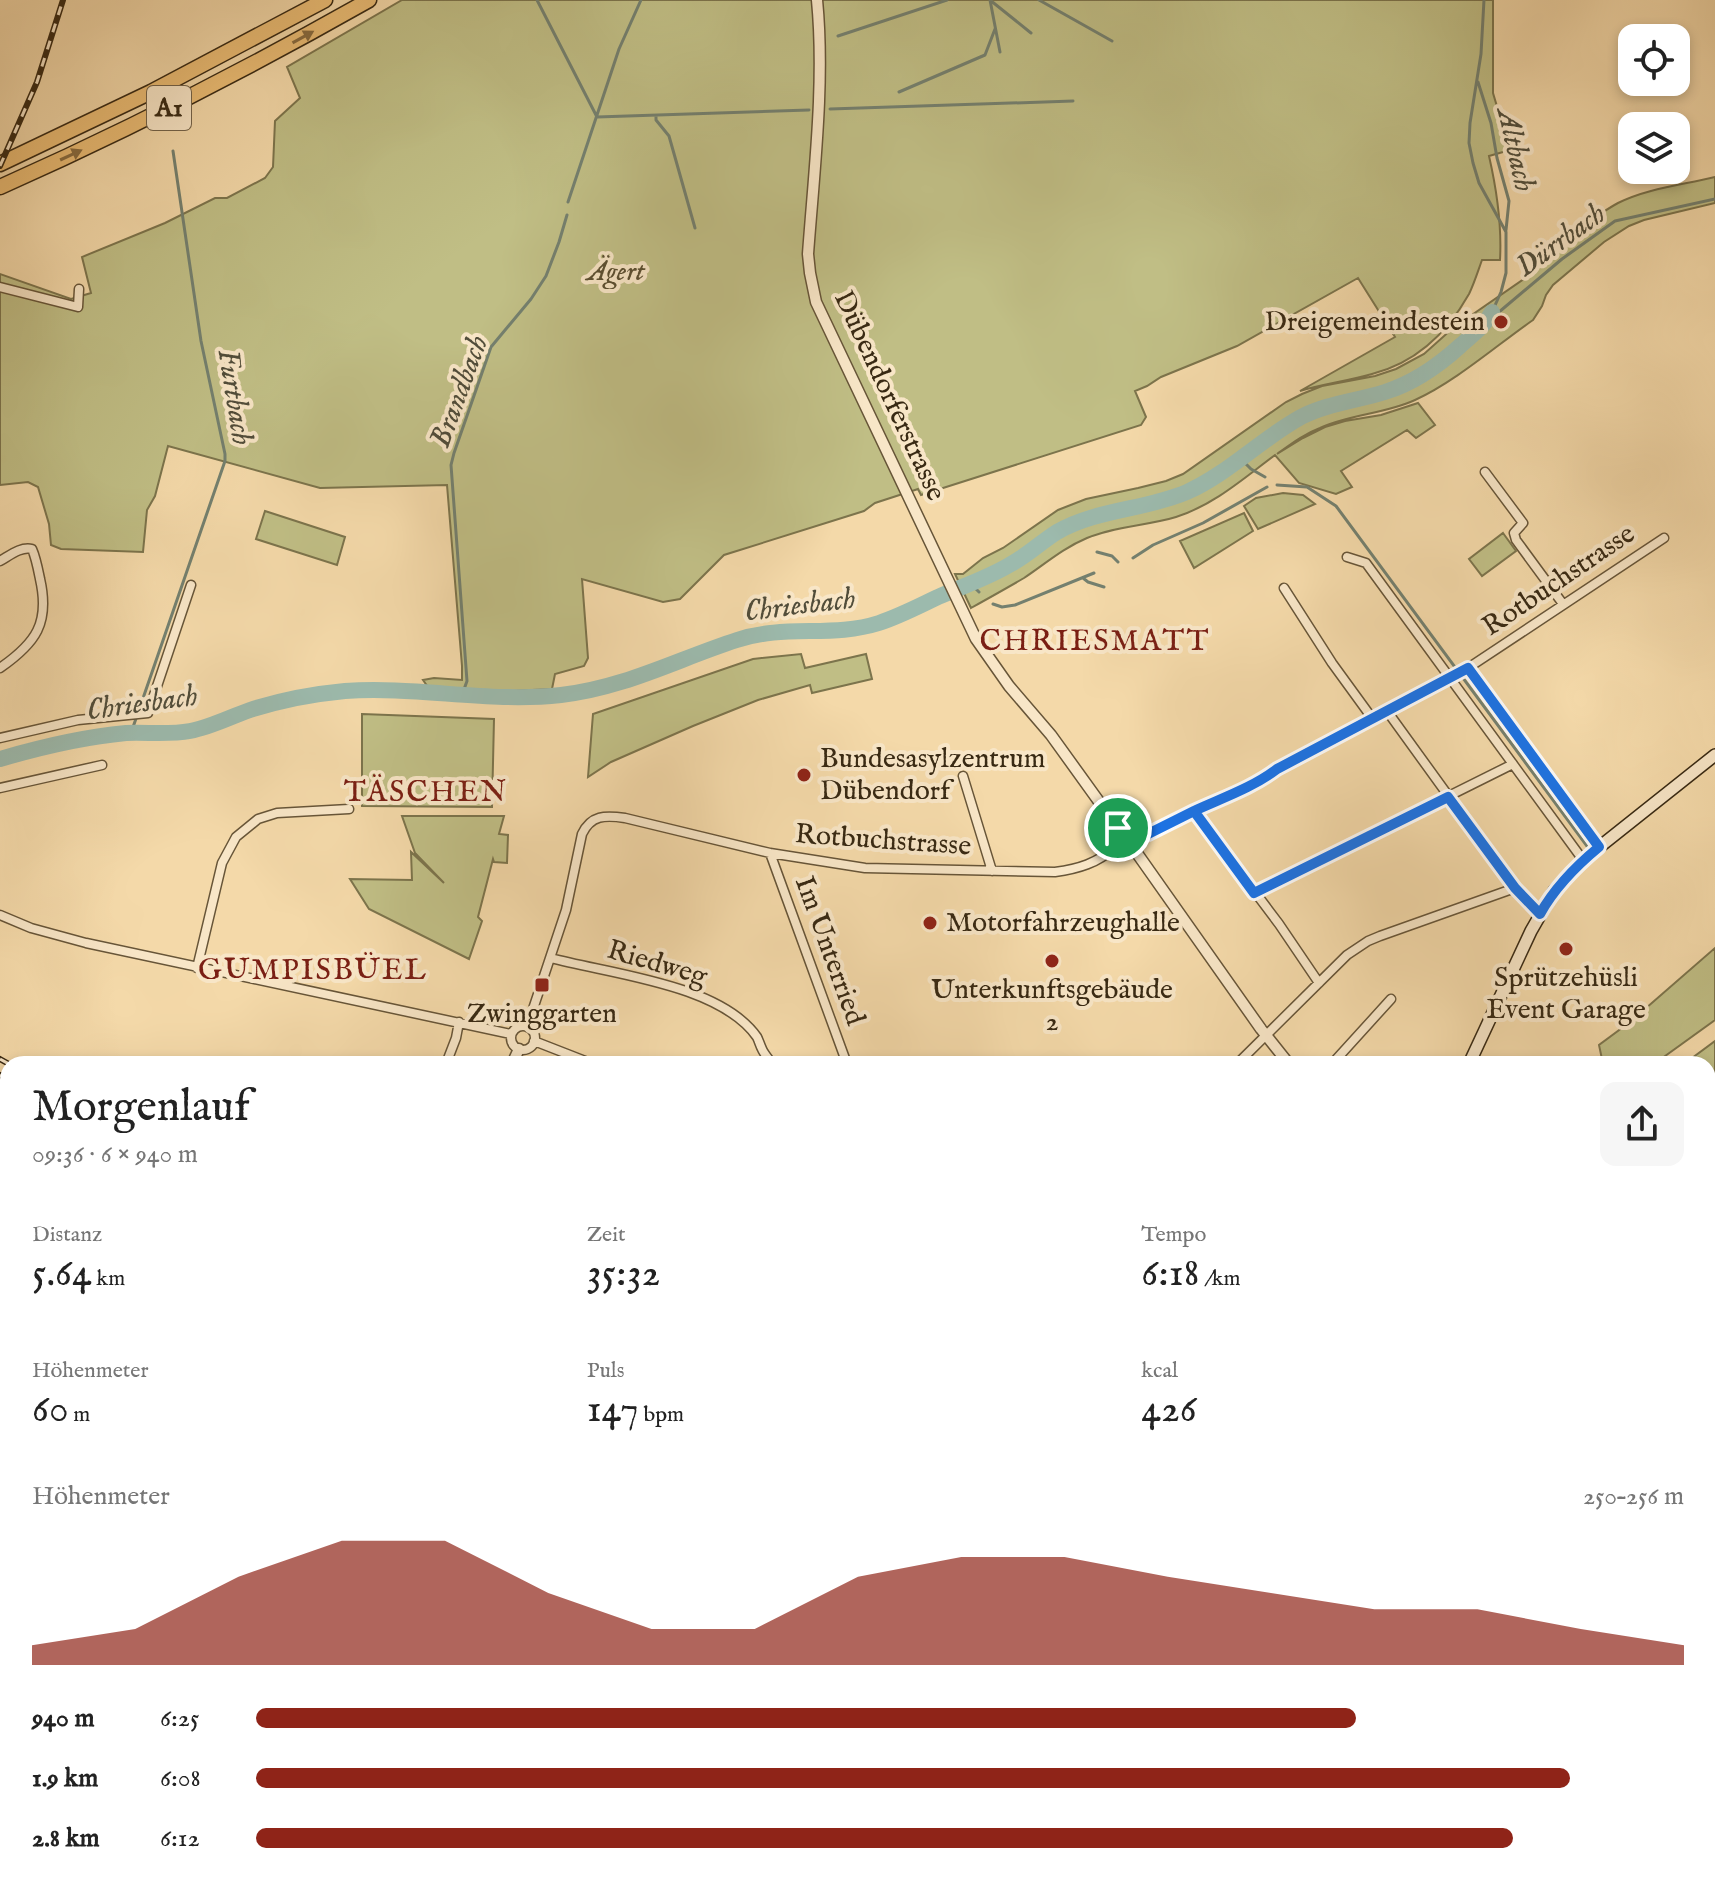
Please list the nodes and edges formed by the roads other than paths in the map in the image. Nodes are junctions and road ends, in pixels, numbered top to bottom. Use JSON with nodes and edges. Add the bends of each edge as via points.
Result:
{"nodes":[{"id":1,"x":325,"y":0,"type":"edge"},
{"id":2,"x":369,"y":0,"type":"edge"},
{"id":3,"x":817,"y":0,"type":"edge"},
{"id":4,"x":0,"y":164,"type":"edge"},
{"id":5,"x":0,"y":187,"type":"edge"},
{"id":6,"x":0,"y":287,"type":"edge"},
{"id":7,"x":79,"y":289,"type":"dead end"},
{"id":8,"x":1485,"y":472,"type":"dead end"},
{"id":9,"x":1664,"y":538,"type":"dead end"},
{"id":10,"x":1347,"y":557,"type":"dead end"},
{"id":11,"x":0,"y":561,"type":"edge"},
{"id":12,"x":191,"y":585,"type":"dead end"},
{"id":13,"x":1284,"y":588,"type":"dead end"},
{"id":14,"x":1563,"y":604,"type":"junction"},
{"id":15,"x":0,"y":668,"type":"edge"},
{"id":16,"x":1466,"y":669,"type":"junction"},
{"id":17,"x":1453,"y":676,"type":"junction"},
{"id":18,"x":1387,"y":711,"type":"junction"},
{"id":19,"x":1372,"y":718,"type":"junction"},
{"id":20,"x":0,"y":738,"type":"edge"},
{"id":21,"x":1715,"y":755,"type":"edge"},
{"id":22,"x":1513,"y":764,"type":"junction"},
{"id":23,"x":102,"y":765,"type":"dead end"},
{"id":24,"x":963,"y":776,"type":"dead end"},
{"id":25,"x":0,"y":788,"type":"edge"},
{"id":26,"x":1448,"y":797,"type":"junction"},
{"id":27,"x":349,"y":809,"type":"dead end"},
{"id":28,"x":1194,"y":811,"type":"junction"},
{"id":29,"x":1118,"y":828,"type":"junction"},
{"id":30,"x":1139,"y":836,"type":"junction"},
{"id":31,"x":1115,"y":847,"type":"junction"},
{"id":32,"x":1599,"y":847,"type":"junction"},
{"id":33,"x":1134,"y":849,"type":"junction"},
{"id":34,"x":770,"y":853,"type":"junction"},
{"id":35,"x":1583,"y":860,"type":"junction"},
{"id":36,"x":992,"y":871,"type":"junction"},
{"id":37,"x":1515,"y":888,"type":"junction"},
{"id":38,"x":1254,"y":893,"type":"junction"},
{"id":39,"x":1540,"y":914,"type":"junction"},
{"id":40,"x":0,"y":915,"type":"edge"},
{"id":41,"x":551,"y":958,"type":"junction"},
{"id":42,"x":197,"y":968,"type":"junction"},
{"id":43,"x":1319,"y":983,"type":"junction"},
{"id":44,"x":1391,"y":999,"type":"dead end"},
{"id":45,"x":459,"y":1022,"type":"junction"},
{"id":46,"x":527,"y":1027,"type":"junction"},
{"id":47,"x":511,"y":1034,"type":"junction"},
{"id":48,"x":1266,"y":1035,"type":"junction"},
{"id":49,"x":534,"y":1041,"type":"junction"},
{"id":50,"x":519,"y":1049,"type":"junction"},
{"id":51,"x":449,"y":1056,"type":"edge"},
{"id":52,"x":516,"y":1056,"type":"edge"},
{"id":53,"x":572,"y":1056,"type":"edge"},
{"id":54,"x":766,"y":1056,"type":"edge"},
{"id":55,"x":844,"y":1056,"type":"edge"},
{"id":56,"x":1245,"y":1056,"type":"edge"},
{"id":57,"x":1283,"y":1056,"type":"edge"},
{"id":58,"x":1339,"y":1056,"type":"edge"},
{"id":59,"x":1473,"y":1056,"type":"edge"}],
"edges":[{"from":1,"to":4,"type":"highway","number":"A1","via":[[164,86]]},
{"from":5,"to":2,"type":"highway","number":"A1","one_way":true,"via":[[172,106]]},
{"from":3,"to":29,"type":"street","name":"Dübendorferstrasse","via":[[819,66],[808,254],[816,302],[984,652]]},
{"from":6,"to":7,"type":"street","via":[[78,307]]},
{"from":8,"to":14,"type":"street","via":[[1523,523],[1514,533],[1516,540]]},
{"from":9,"to":14,"type":"street","name":"Rotbuchstrasse"},
{"from":10,"to":17,"type":"street","via":[[1366,563]]},
{"from":11,"to":15,"type":"street","via":[[32,549],[44,605],[35,635]]},
{"from":12,"to":20,"type":"street","via":[[148,713],[65,722]]},
{"from":13,"to":19,"type":"street"},
{"from":14,"to":16,"type":"street","name":"Rotbuchstrasse"},
{"from":16,"to":17,"type":"street","name":"Rotbuchstrasse"},
{"from":16,"to":32,"type":"street"},
{"from":17,"to":18,"type":"street","name":"Rotbuchstrasse"},
{"from":17,"to":22,"type":"street"},
{"from":18,"to":19,"type":"street","name":"Rotbuchstrasse"},
{"from":18,"to":26,"type":"street"},
{"from":19,"to":28,"type":"street","name":"Rotbuchstrasse"},
{"from":21,"to":32,"type":"main road"},
{"from":22,"to":26,"type":"street"},
{"from":22,"to":35,"type":"street"},
{"from":23,"to":25,"type":"street"},
{"from":24,"to":36,"type":"street"},
{"from":26,"to":37,"type":"street"},
{"from":26,"to":38,"type":"street"},
{"from":27,"to":42,"type":"street","via":[[267,815],[236,837],[222,863]]},
{"from":28,"to":30,"type":"street","name":"Rotbuchstrasse"},
{"from":28,"to":38,"type":"street"},
{"from":29,"to":30,"type":"street","via":[[1131,826]]},
{"from":29,"to":31,"type":"street","via":[[1113,834]]},
{"from":30,"to":33,"type":"street"},
{"from":31,"to":33,"type":"street"},
{"from":31,"to":36,"type":"street","name":"Rotbuchstrasse","via":[[1097,861],[1064,870]]},
{"from":32,"to":35,"type":"main road"},
{"from":33,"to":48,"type":"street"},
{"from":34,"to":36,"type":"street","name":"Rotbuchstrasse","via":[[865,868]]},
{"from":34,"to":41,"type":"street","name":"Rotbuchstrasse","via":[[625,818],[597,817],[582,834]]},
{"from":34,"to":55,"type":"street","name":"Im Unterried"},
{"from":35,"to":39,"type":"main road"},
{"from":37,"to":39,"type":"street"},
{"from":37,"to":43,"type":"street","via":[[1368,941]]},
{"from":38,"to":43,"type":"street"},
{"from":39,"to":59,"type":"main road"},
{"from":40,"to":42,"type":"street","via":[[49,934]]},
{"from":41,"to":46,"type":"street"},
{"from":41,"to":54,"type":"street","name":"Riedweg","via":[[704,997],[737,1018],[757,1037]]},
{"from":42,"to":45,"type":"street"},
{"from":43,"to":48,"type":"street"},
{"from":44,"to":58,"type":"street"},
{"from":45,"to":47,"type":"street"},
{"from":45,"to":51,"type":"street"},
{"from":46,"to":47,"type":"street"},
{"from":46,"to":49,"type":"street"},
{"from":47,"to":50,"type":"street"},
{"from":48,"to":56,"type":"street"},
{"from":48,"to":57,"type":"street"},
{"from":49,"to":50,"type":"street"},
{"from":49,"to":53,"type":"street"},
{"from":50,"to":52,"type":"street"}]}
